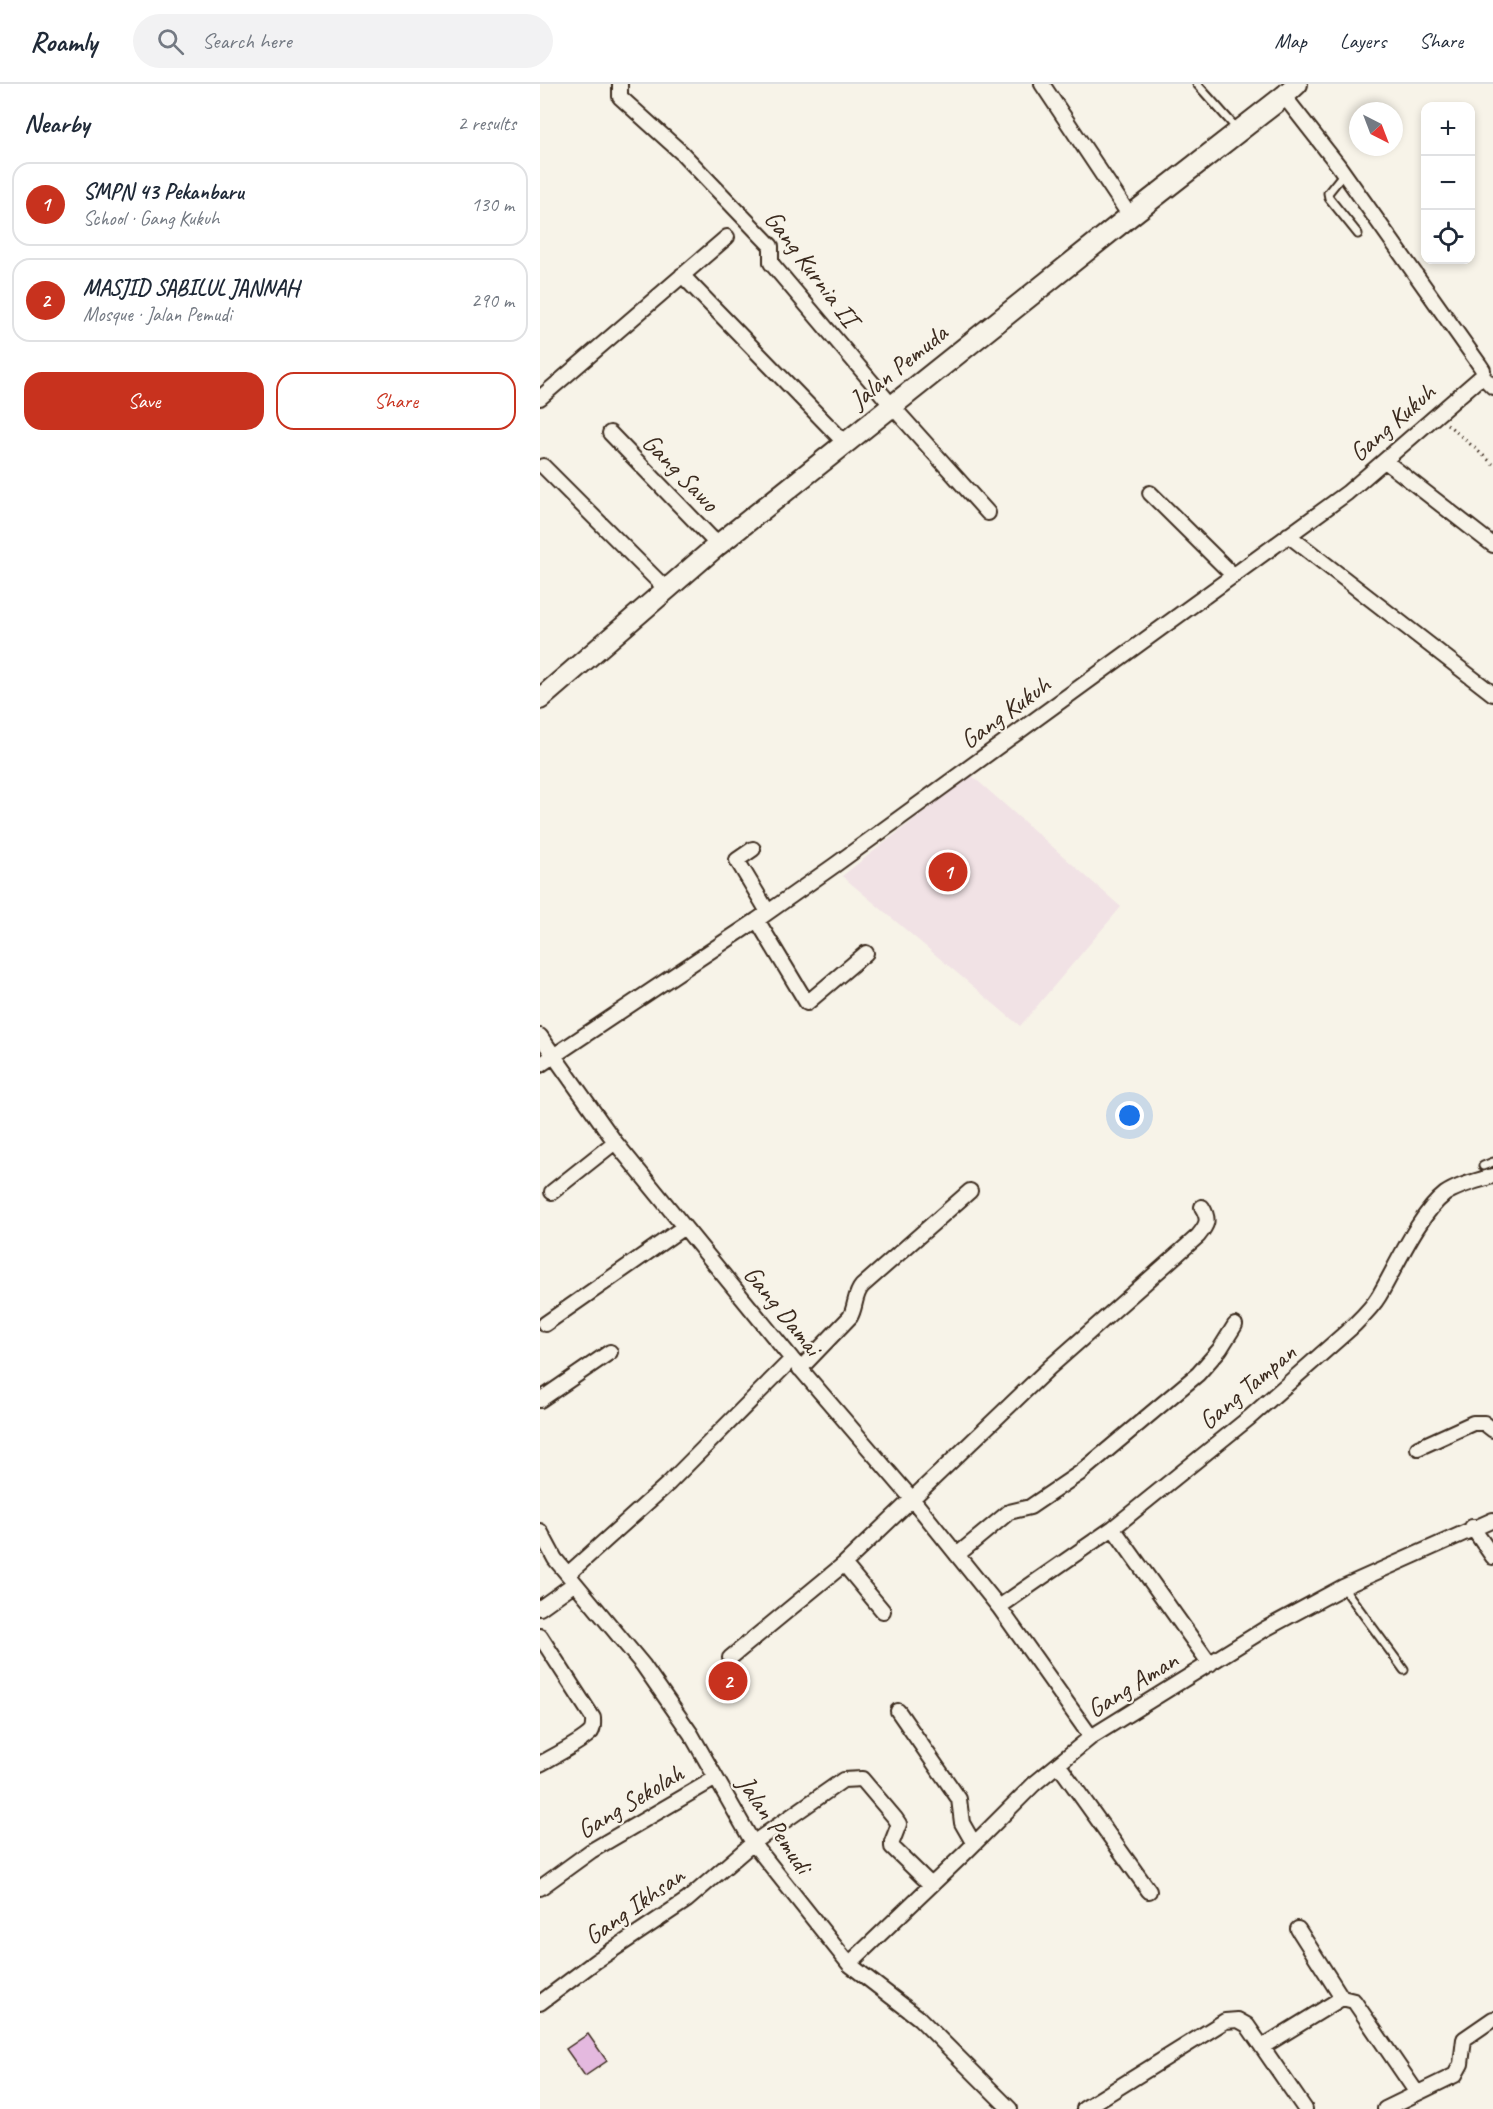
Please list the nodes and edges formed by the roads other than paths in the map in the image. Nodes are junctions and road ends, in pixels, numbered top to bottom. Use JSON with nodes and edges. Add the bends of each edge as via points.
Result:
{"nodes":[{"id":1,"x":620,"y":84,"type":"edge"},
{"id":2,"x":1042,"y":84,"type":"edge"},
{"id":3,"x":1197,"y":84,"type":"edge"},
{"id":4,"x":1291,"y":90,"type":"edge"},
{"id":5,"x":1238,"y":130,"type":"junction"},
{"id":6,"x":1344,"y":173,"type":"junction"},
{"id":7,"x":1130,"y":216,"type":"junction"},
{"id":8,"x":1358,"y":234,"type":"dead end"},
{"id":9,"x":727,"y":237,"type":"dead end"},
{"id":10,"x":682,"y":275,"type":"junction"},
{"id":11,"x":1482,"y":376,"type":"junction"},
{"id":12,"x":1493,"y":387,"type":"edge"},
{"id":13,"x":540,"y":398,"type":"edge"},
{"id":14,"x":892,"y":406,"type":"junction"},
{"id":15,"x":610,"y":433,"type":"dead end"},
{"id":16,"x":845,"y":443,"type":"junction"},
{"id":17,"x":1385,"y":461,"type":"junction"},
{"id":18,"x":543,"y":466,"type":"dead end"},
{"id":19,"x":1150,"y":493,"type":"dead end"},
{"id":20,"x":988,"y":513,"type":"dead end"},
{"id":21,"x":1288,"y":535,"type":"junction"},
{"id":22,"x":718,"y":545,"type":"junction"},
{"id":23,"x":1493,"y":545,"type":"edge"},
{"id":24,"x":1233,"y":575,"type":"junction"},
{"id":25,"x":666,"y":589,"type":"junction"},
{"id":26,"x":1493,"y":694,"type":"edge"},
{"id":27,"x":540,"y":699,"type":"edge"},
{"id":28,"x":753,"y":849,"type":"dead end"},
{"id":29,"x":762,"y":916,"type":"junction"},
{"id":30,"x":866,"y":953,"type":"dead end"},
{"id":31,"x":540,"y":1036,"type":"edge"},
{"id":32,"x":553,"y":1056,"type":"junction"},
{"id":33,"x":540,"y":1065,"type":"edge"},
{"id":34,"x":615,"y":1142,"type":"junction"},
{"id":35,"x":1493,"y":1162,"type":"edge"},
{"id":36,"x":1488,"y":1171,"type":"edge"},
{"id":37,"x":970,"y":1191,"type":"dead end"},
{"id":38,"x":552,"y":1192,"type":"dead end"},
{"id":39,"x":1202,"y":1207,"type":"dead end"},
{"id":40,"x":684,"y":1227,"type":"junction"},
{"id":41,"x":545,"y":1324,"type":"dead end"},
{"id":42,"x":1235,"y":1325,"type":"dead end"},
{"id":43,"x":610,"y":1352,"type":"dead end"},
{"id":44,"x":796,"y":1364,"type":"junction"},
{"id":45,"x":540,"y":1400,"type":"edge"},
{"id":46,"x":1493,"y":1430,"type":"edge"},
{"id":47,"x":1418,"y":1448,"type":"dead end"},
{"id":48,"x":913,"y":1500,"type":"junction"},
{"id":49,"x":1493,"y":1520,"type":"edge"},
{"id":50,"x":1113,"y":1527,"type":"junction"},
{"id":51,"x":1472,"y":1527,"type":"junction"},
{"id":52,"x":540,"y":1531,"type":"edge"},
{"id":53,"x":957,"y":1555,"type":"junction"},
{"id":54,"x":1493,"y":1557,"type":"edge"},
{"id":55,"x":844,"y":1564,"type":"junction"},
{"id":56,"x":571,"y":1578,"type":"junction"},
{"id":57,"x":1343,"y":1587,"type":"junction"},
{"id":58,"x":999,"y":1607,"type":"junction"},
{"id":59,"x":540,"y":1608,"type":"edge"},
{"id":60,"x":883,"y":1611,"type":"dead end"},
{"id":61,"x":540,"y":1636,"type":"edge"},
{"id":62,"x":730,"y":1658,"type":"dead end"},
{"id":63,"x":1210,"y":1664,"type":"junction"},
{"id":64,"x":1404,"y":1670,"type":"dead end"},
{"id":65,"x":898,"y":1711,"type":"dead end"},
{"id":66,"x":1091,"y":1737,"type":"junction"},
{"id":67,"x":540,"y":1764,"type":"edge"},
{"id":68,"x":1058,"y":1764,"type":"junction"},
{"id":69,"x":716,"y":1778,"type":"junction"},
{"id":70,"x":753,"y":1842,"type":"junction"},
{"id":71,"x":974,"y":1844,"type":"junction"},
{"id":72,"x":931,"y":1885,"type":"junction"},
{"id":73,"x":540,"y":1888,"type":"edge"},
{"id":74,"x":1149,"y":1891,"type":"dead end"},
{"id":75,"x":1298,"y":1929,"type":"dead end"},
{"id":76,"x":849,"y":1964,"type":"junction"},
{"id":77,"x":1342,"y":1998,"type":"junction"},
{"id":78,"x":540,"y":2003,"type":"edge"},
{"id":79,"x":1493,"y":2019,"type":"edge"},
{"id":80,"x":1262,"y":2047,"type":"junction"},
{"id":81,"x":1417,"y":2093,"type":"junction"},
{"id":82,"x":997,"y":2096,"type":"junction"},
{"id":83,"x":988,"y":2109,"type":"edge"},
{"id":84,"x":1010,"y":2109,"type":"edge"},
{"id":85,"x":1084,"y":2109,"type":"edge"},
{"id":86,"x":1305,"y":2109,"type":"edge"},
{"id":87,"x":1385,"y":2109,"type":"edge"}],
"edges":[{"from":1,"to":14,"type":"street","name":"Gang Kurnia II","via":[[620,97],[682,153],[771,246],[771,263]]},
{"from":2,"to":7,"type":"street"},
{"from":3,"to":5,"type":"lane"},
{"from":4,"to":5,"type":"main road","name":"Jalan Pemuda"},
{"from":4,"to":6,"type":"street"},
{"from":5,"to":7,"type":"main road","name":"Jalan Pemuda"},
{"from":6,"to":8,"type":"lane","via":[[1328,193],[1329,198]]},
{"from":6,"to":11,"type":"street","via":[[1479,364]]},
{"from":7,"to":14,"type":"main road","name":"Jalan Pemuda"},
{"from":9,"to":10,"type":"street"},
{"from":10,"to":13,"type":"street"},
{"from":10,"to":16,"type":"street"},
{"from":11,"to":12,"type":"street"},
{"from":11,"to":17,"type":"street","name":"Gang Kukuh"},
{"from":14,"to":16,"type":"main road","name":"Jalan Pemuda"},
{"from":14,"to":20,"type":"street","name":"Gang Kurnia II"},
{"from":15,"to":22,"type":"street","name":"Gang Sawo"},
{"from":16,"to":22,"type":"main road","name":"Jalan Pemuda"},
{"from":17,"to":21,"type":"street","name":"Gang Kukuh"},
{"from":17,"to":23,"type":"street"},
{"from":18,"to":25,"type":"street"},
{"from":19,"to":24,"type":"street"},
{"from":21,"to":24,"type":"street","name":"Gang Kukuh"},
{"from":21,"to":26,"type":"street"},
{"from":22,"to":25,"type":"main road","name":"Jalan Pemuda"},
{"from":24,"to":29,"type":"street","name":"Gang Kukuh"},
{"from":25,"to":27,"type":"main road","name":"Jalan Pemuda"},
{"from":28,"to":29,"type":"street","via":[[737,860]]},
{"from":29,"to":30,"type":"street","via":[[807,1003]]},
{"from":29,"to":32,"type":"street","name":"Gang Kukuh"},
{"from":31,"to":32,"type":"street","name":"Gang Damai"},
{"from":32,"to":33,"type":"street","name":"Gang Kukuh"},
{"from":32,"to":34,"type":"street","name":"Gang Damai"},
{"from":34,"to":38,"type":"street"},
{"from":34,"to":40,"type":"street","name":"Gang Damai"},
{"from":35,"to":36,"type":"lane"},
{"from":36,"to":50,"type":"street","name":"Gang Tampan","via":[[1442,1196],[1377,1299],[1351,1328],[1249,1418]]},
{"from":37,"to":44,"type":"street","via":[[862,1286],[856,1292],[855,1310],[850,1317]]},
{"from":39,"to":48,"type":"street","via":[[1208,1222],[1198,1236],[1050,1367]]},
{"from":40,"to":41,"type":"street"},
{"from":40,"to":44,"type":"street","name":"Gang Damai"},
{"from":42,"to":53,"type":"street","via":[[1198,1374],[1080,1473],[1030,1507],[1009,1512]]},
{"from":43,"to":45,"type":"street"},
{"from":44,"to":48,"type":"street","name":"Gang Damai"},
{"from":44,"to":56,"type":"street"},
{"from":46,"to":47,"type":"street","via":[[1484,1423],[1473,1423]]},
{"from":48,"to":53,"type":"street","name":"Gang Damai"},
{"from":48,"to":55,"type":"street"},
{"from":49,"to":51,"type":"street","name":"Gang Aman"},
{"from":50,"to":58,"type":"street","name":"Gang Tampan"},
{"from":50,"to":63,"type":"street"},
{"from":51,"to":54,"type":"street"},
{"from":51,"to":57,"type":"street","name":"Gang Aman"},
{"from":52,"to":56,"type":"street","name":"Jalan Pemudi"},
{"from":53,"to":58,"type":"street","name":"Gang Damai"},
{"from":55,"to":60,"type":"street"},
{"from":55,"to":62,"type":"street"},
{"from":56,"to":59,"type":"street"},
{"from":56,"to":69,"type":"street","name":"Jalan Pemudi","via":[[643,1665]]},
{"from":57,"to":63,"type":"street","name":"Gang Aman"},
{"from":57,"to":64,"type":"lane"},
{"from":58,"to":66,"type":"street","name":"Gang Damai"},
{"from":61,"to":67,"type":"street","via":[[594,1725],[585,1737]]},
{"from":63,"to":66,"type":"street","name":"Gang Aman"},
{"from":65,"to":71,"type":"street","via":[[959,1799],[962,1823]]},
{"from":66,"to":68,"type":"street","name":"Gang Aman"},
{"from":68,"to":71,"type":"street","name":"Gang Aman"},
{"from":68,"to":74,"type":"street"},
{"from":69,"to":70,"type":"street","name":"Jalan Pemudi"},
{"from":69,"to":73,"type":"street","name":"Gang Sekolah","via":[[591,1851]]},
{"from":70,"to":72,"type":"street","name":"Gang Ikhsan","via":[[843,1780],[862,1779],[899,1824],[892,1847]]},
{"from":70,"to":76,"type":"street","name":"Jalan Pemudi"},
{"from":70,"to":78,"type":"street","name":"Gang Ikhsan","via":[[687,1900]]},
{"from":71,"to":72,"type":"street","name":"Gang Aman"},
{"from":72,"to":76,"type":"street","name":"Gang Aman"},
{"from":75,"to":77,"type":"street"},
{"from":76,"to":82,"type":"street","name":"Jalan Pemudi","via":[[919,2018]]},
{"from":77,"to":80,"type":"street"},
{"from":77,"to":81,"type":"street","via":[[1354,2001]]},
{"from":79,"to":81,"type":"street","via":[[1464,2039],[1461,2064],[1455,2075]]},
{"from":80,"to":85,"type":"street","via":[[1247,2025],[1225,2020]]},
{"from":80,"to":86,"type":"street"},
{"from":81,"to":87,"type":"street"},
{"from":82,"to":83,"type":"street"},
{"from":82,"to":84,"type":"street","name":"Jalan Pemudi"}]}
